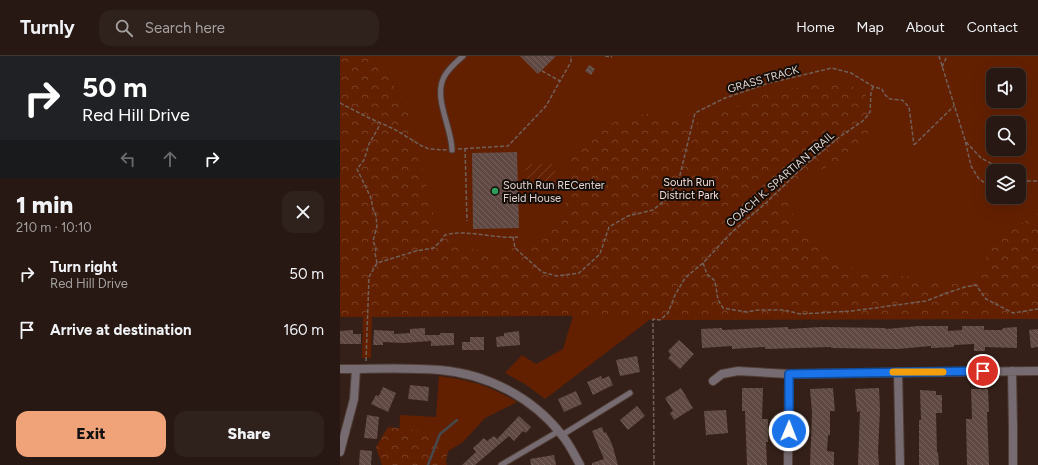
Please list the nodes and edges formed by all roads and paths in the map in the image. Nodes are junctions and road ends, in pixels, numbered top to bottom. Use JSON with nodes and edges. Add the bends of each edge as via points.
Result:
{"nodes":[{"id":1,"x":463,"y":56,"type":"edge"},
{"id":2,"x":571,"y":56,"type":"edge"},
{"id":3,"x":605,"y":56,"type":"edge"},
{"id":4,"x":612,"y":56,"type":"edge"},
{"id":5,"x":939,"y":56,"type":"edge"},
{"id":6,"x":947,"y":56,"type":"edge"},
{"id":7,"x":610,"y":60,"type":"dead end"},
{"id":8,"x":942,"y":67,"type":"junction"},
{"id":9,"x":542,"y":70,"type":"dead end"},
{"id":10,"x":560,"y":81,"type":"junction"},
{"id":11,"x":874,"y":87,"type":"junction"},
{"id":12,"x":340,"y":103,"type":"edge"},
{"id":13,"x":954,"y":106,"type":"junction"},
{"id":14,"x":381,"y":123,"type":"junction"},
{"id":15,"x":965,"y":140,"type":"junction"},
{"id":16,"x":465,"y":148,"type":"junction"},
{"id":17,"x":452,"y":150,"type":"junction"},
{"id":18,"x":1027,"y":181,"type":"junction"},
{"id":19,"x":1038,"y":181,"type":"edge"},
{"id":20,"x":986,"y":184,"type":"edge"},
{"id":21,"x":1026,"y":186,"type":"edge"},
{"id":22,"x":467,"y":221,"type":"dead end"},
{"id":23,"x":513,"y":237,"type":"junction"},
{"id":24,"x":518,"y":237,"type":"dead end"},
{"id":25,"x":377,"y":263,"type":"junction"},
{"id":26,"x":703,"y":263,"type":"junction"},
{"id":27,"x":1038,"y":309,"type":"edge"},
{"id":28,"x":340,"y":369,"type":"edge"},
{"id":29,"x":356,"y":369,"type":"junction"},
{"id":30,"x":365,"y":369,"type":"junction"},
{"id":31,"x":1012,"y":371,"type":"junction"},
{"id":32,"x":1038,"y":371,"type":"edge"},
{"id":33,"x":898,"y":372,"type":"junction"},
{"id":34,"x":789,"y":374,"type":"junction"},
{"id":35,"x":713,"y":381,"type":"dead end"},
{"id":36,"x":630,"y":393,"type":"dead end"},
{"id":37,"x":560,"y":433,"type":"junction"},
{"id":38,"x":340,"y":452,"type":"edge"},
{"id":39,"x":501,"y":465,"type":"edge"},
{"id":40,"x":580,"y":465,"type":"edge"},
{"id":41,"x":654,"y":465,"type":"edge"},
{"id":42,"x":788,"y":465,"type":"edge"},
{"id":43,"x":900,"y":465,"type":"edge"},
{"id":44,"x":1013,"y":465,"type":"edge"}],
"edges":[{"from":1,"to":17,"type":"lane","via":[[441,84],[441,98]]},
{"from":2,"to":10,"type":"path","via":[[571,62]]},
{"from":3,"to":4,"type":"path"},
{"from":4,"to":7,"type":"path"},
{"from":5,"to":8,"type":"path"},
{"from":6,"to":8,"type":"path"},
{"from":8,"to":13,"type":"path"},
{"from":9,"to":10,"type":"path"},
{"from":10,"to":16,"type":"path","via":[[546,106],[508,146]]},
{"from":11,"to":13,"type":"path","via":[[882,89],[893,101],[902,100],[909,107],[914,145]]},
{"from":11,"to":23,"type":"path","name":"GRASS TRACK","via":[[850,73],[832,68],[770,83],[725,98],[695,113],[678,179],[668,198],[654,210],[628,216],[608,227],[600,254],[579,273],[557,276],[542,272],[515,248]]},
{"from":11,"to":26,"type":"path","name":"COACH K. SPARTIAN TRAIL","via":[[871,92],[870,112],[864,120],[805,165],[732,232]]},
{"from":12,"to":14,"type":"path"},
{"from":13,"to":15,"type":"path"},
{"from":14,"to":17,"type":"path","via":[[422,146],[436,150]]},
{"from":14,"to":25,"type":"path","via":[[369,144],[364,160],[357,169],[371,198],[376,216],[377,226],[373,241]]},
{"from":15,"to":18,"type":"path","via":[[981,158],[996,166],[1023,172]]},
{"from":15,"to":20,"type":"path","via":[[971,166],[979,179]]},
{"from":16,"to":17,"type":"path"},
{"from":16,"to":22,"type":"path"},
{"from":18,"to":19,"type":"path"},
{"from":18,"to":21,"type":"path"},
{"from":23,"to":24,"type":"path"},
{"from":23,"to":25,"type":"path","via":[[454,233],[445,235],[433,248]]},
{"from":25,"to":30,"type":"path","via":[[369,277]]},
{"from":26,"to":27,"type":"path","via":[[707,274],[715,282],[718,300],[723,308],[746,312],[784,310],[800,314],[852,311],[926,301],[947,292],[976,286],[986,299],[1013,313]]},
{"from":26,"to":41,"type":"path","name":"COACH K. SPARTIAN TRAIL","via":[[686,278],[675,295],[668,313],[660,320],[653,319]]},
{"from":28,"to":29,"type":"street"},
{"from":29,"to":30,"type":"street"},
{"from":29,"to":38,"type":"street","via":[[354,399]]},
{"from":30,"to":37,"type":"street","via":[[440,370],[476,377],[521,397]]},
{"from":31,"to":32,"type":"street"},
{"from":31,"to":33,"type":"street"},
{"from":31,"to":44,"type":"street"},
{"from":33,"to":34,"type":"street"},
{"from":33,"to":43,"type":"street"},
{"from":34,"to":35,"type":"street","via":[[738,371],[722,374]]},
{"from":34,"to":42,"type":"street"},
{"from":36,"to":37,"type":"lane"},
{"from":37,"to":39,"type":"lane"},
{"from":37,"to":40,"type":"street"}]}
